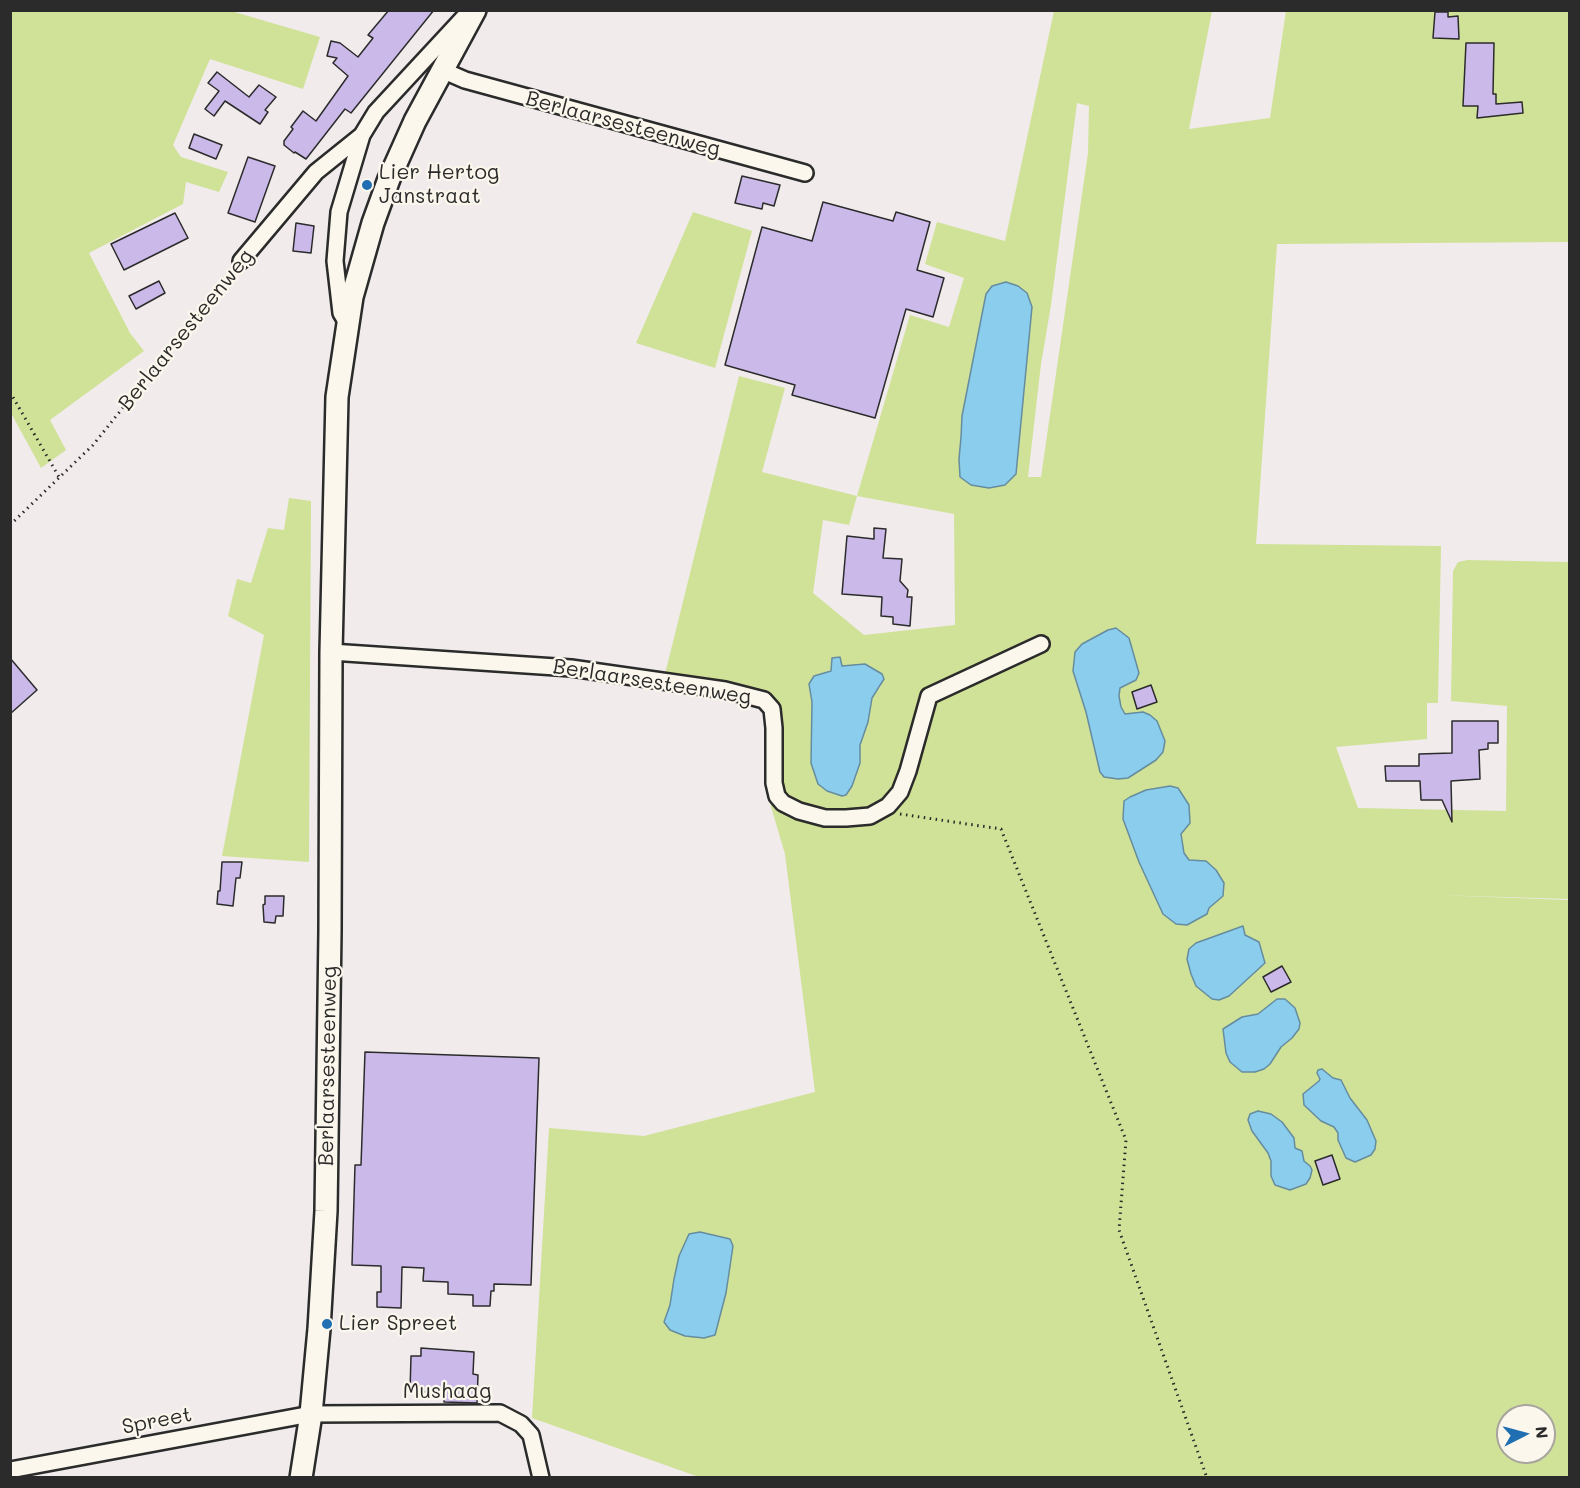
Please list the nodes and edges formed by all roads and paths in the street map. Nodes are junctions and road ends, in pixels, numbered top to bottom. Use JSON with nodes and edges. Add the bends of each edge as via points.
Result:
{"nodes":[{"id":1,"x":470,"y":10,"type":"edge"},
{"id":2,"x":475,"y":10,"type":"edge"},
{"id":3,"x":442,"y":70,"type":"junction"},
{"id":4,"x":362,"y":135,"type":"junction"},
{"id":5,"x":805,"y":173,"type":"dead end"},
{"id":6,"x":241,"y":261,"type":"joint"},
{"id":7,"x":347,"y":323,"type":"junction"},
{"id":8,"x":10,"y":392,"type":"edge"},
{"id":9,"x":60,"y":477,"type":"junction"},
{"id":10,"x":10,"y":525,"type":"edge"},
{"id":11,"x":1041,"y":644,"type":"dead end"},
{"id":12,"x":331,"y":652,"type":"junction"},
{"id":13,"x":878,"y":811,"type":"junction"},
{"id":14,"x":311,"y":1414,"type":"junction"},
{"id":15,"x":10,"y":1470,"type":"edge"},
{"id":16,"x":301,"y":1478,"type":"edge"},
{"id":17,"x":541,"y":1478,"type":"edge"},
{"id":18,"x":1207,"y":1478,"type":"edge"}],
"edges":[{"from":1,"to":4,"type":"street","name":"Berlaarsesteenweg","via":[[376,112]]},
{"from":2,"to":3,"type":"street","name":"Berlaarsesteenweg"},
{"from":3,"to":5,"type":"street","name":"Berlaarsesteenweg","via":[[476,83]]},
{"from":3,"to":7,"type":"street","name":"Berlaarsesteenweg","via":[[389,179],[362,260]]},
{"from":4,"to":6,"type":"street","name":"Berlaarsesteenweg","via":[[316,172]]},
{"from":4,"to":7,"type":"street","name":"Berlaarsesteenweg","via":[[339,212],[335,261],[341,313]]},
{"from":6,"to":9,"type":"path","name":"Berlaarsesteenweg","via":[[93,445]]},
{"from":7,"to":12,"type":"street","name":"Berlaarsesteenweg","via":[[335,437]]},
{"from":8,"to":9,"type":"path"},
{"from":9,"to":10,"type":"path","name":"Berlaarsesteenweg"},
{"from":11,"to":13,"type":"street","name":"Berlaarsesteenweg","via":[[929,696],[900,792]]},
{"from":12,"to":13,"type":"street","name":"Berlaarsesteenweg","via":[[571,668],[725,690],[764,700],[772,709],[774,783],[783,803],[825,818],[870,816]]},
{"from":12,"to":14,"type":"street","name":"Berlaarsesteenweg","via":[[326,1211]]},
{"from":13,"to":18,"type":"path","via":[[1001,829],[1126,1140],[1119,1230]]},
{"from":14,"to":15,"type":"street","name":"Spreet"},
{"from":14,"to":16,"type":"street","name":"Berlaarsesteenweg"},
{"from":14,"to":17,"type":"street","name":"Mushaag","via":[[500,1413],[521,1424],[531,1435]]}]}
